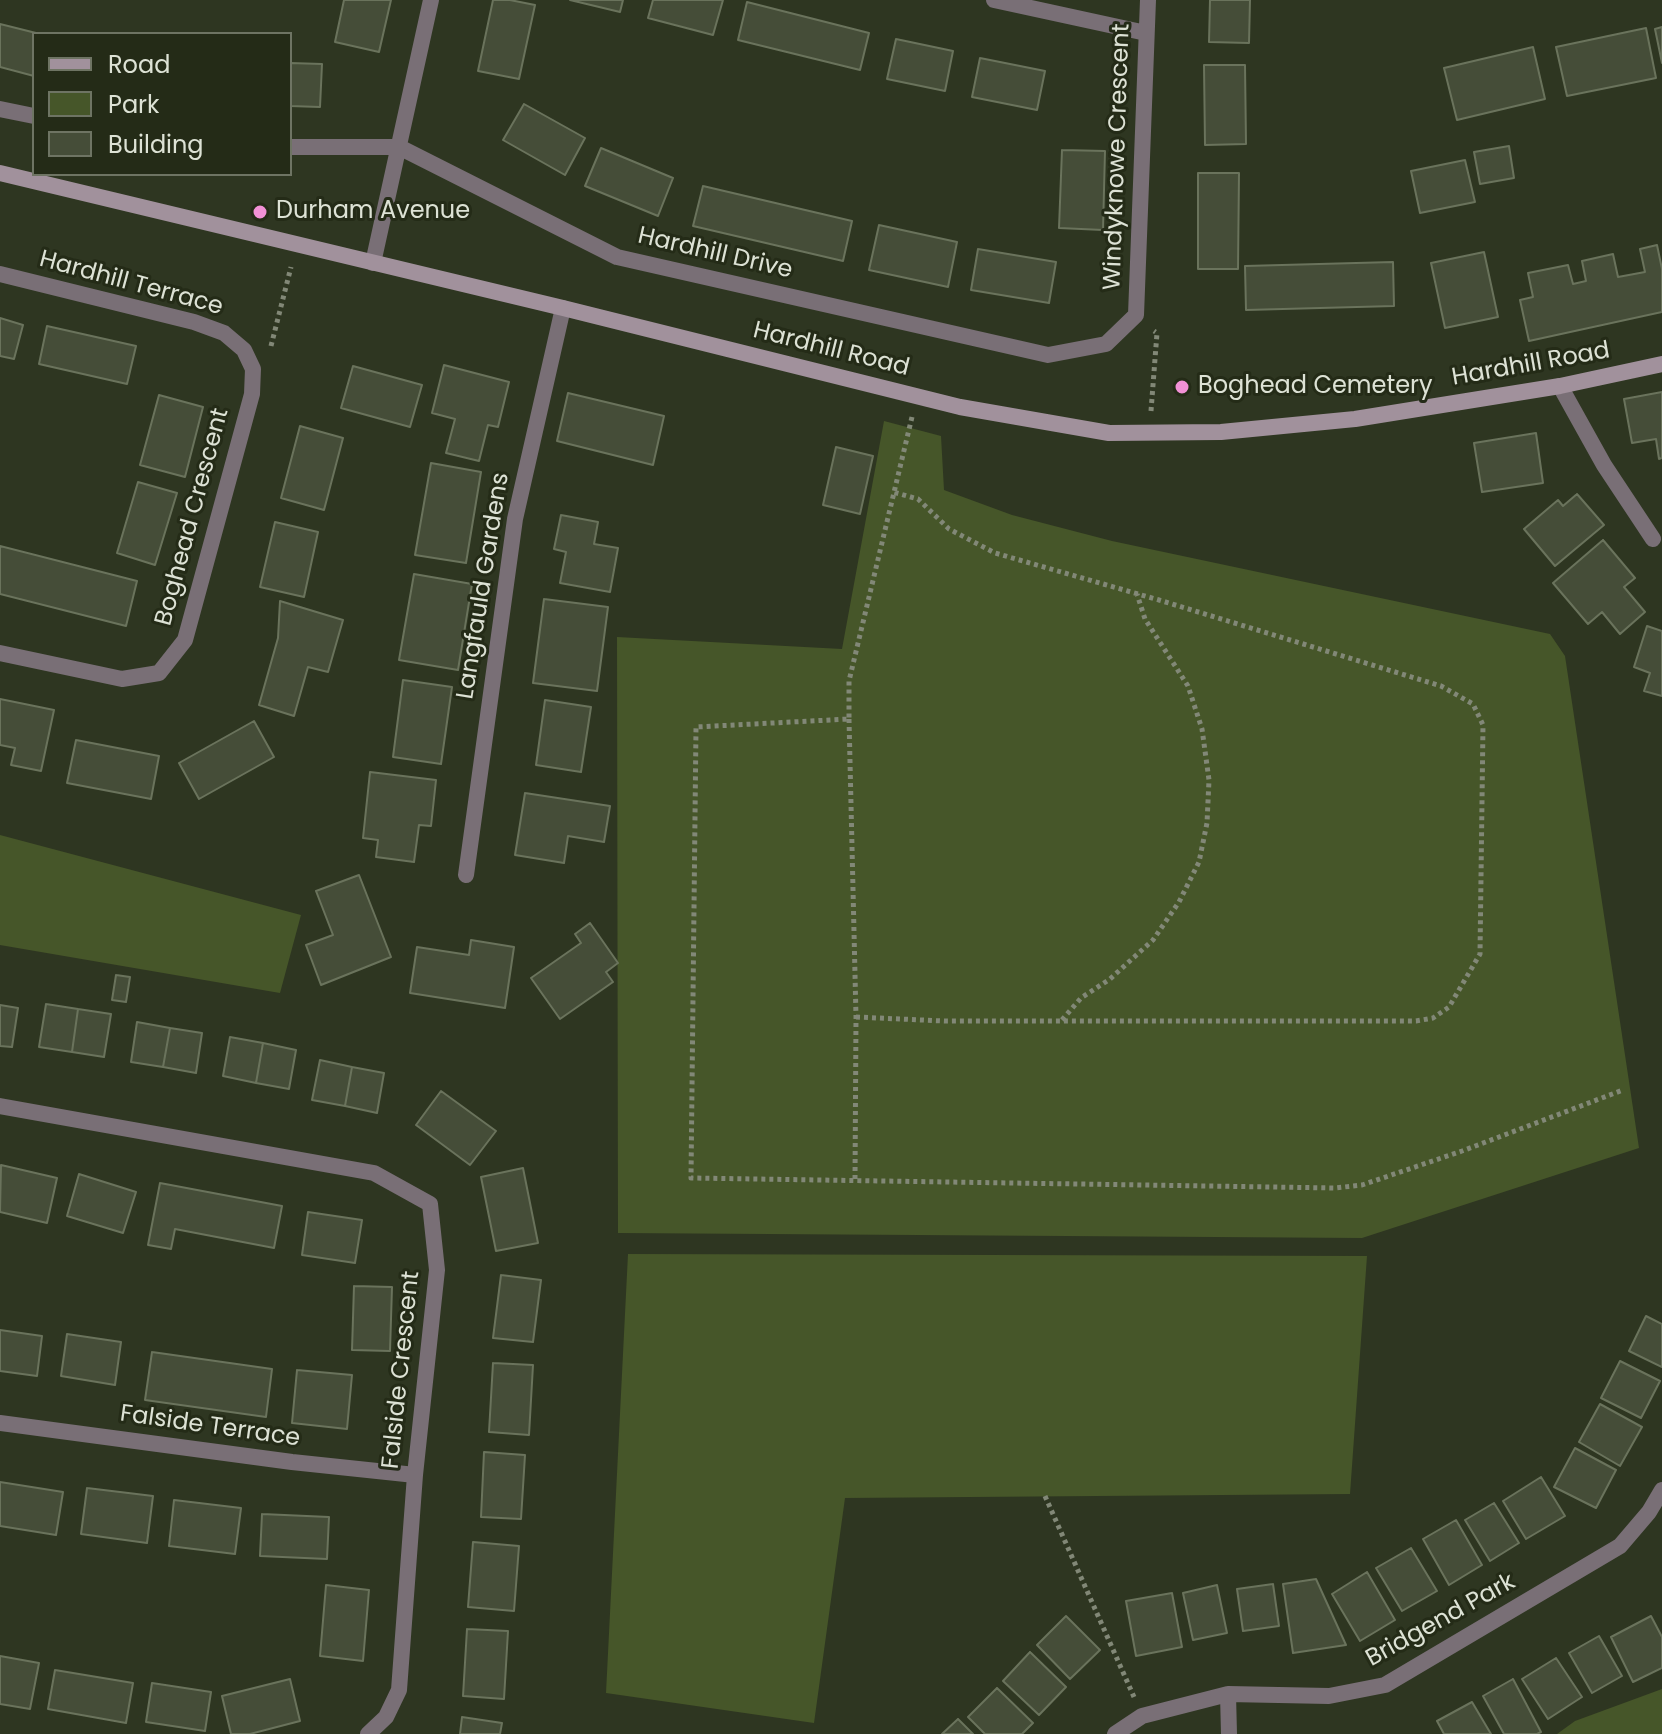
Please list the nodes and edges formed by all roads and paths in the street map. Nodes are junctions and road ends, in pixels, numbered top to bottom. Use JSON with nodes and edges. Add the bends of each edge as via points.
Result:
{"nodes":[{"id":1,"x":431,"y":0,"type":"edge"},
{"id":2,"x":994,"y":0,"type":"edge"},
{"id":3,"x":1148,"y":0,"type":"edge"},
{"id":4,"x":1146,"y":33,"type":"junction"},
{"id":5,"x":0,"y":109,"type":"edge"},
{"id":6,"x":32,"y":116,"type":"edge"},
{"id":7,"x":292,"y":147,"type":"edge"},
{"id":8,"x":399,"y":147,"type":"junction"},
{"id":9,"x":0,"y":173,"type":"edge"},
{"id":10,"x":373,"y":263,"type":"junction"},
{"id":11,"x":290,"y":271,"type":"dead end"},
{"id":12,"x":0,"y":274,"type":"edge"},
{"id":13,"x":563,"y":308,"type":"junction"},
{"id":14,"x":1136,"y":315,"type":"junction"},
{"id":15,"x":1662,"y":364,"type":"edge"},
{"id":16,"x":253,"y":369,"type":"junction"},
{"id":17,"x":1560,"y":386,"type":"junction"},
{"id":18,"x":917,"y":397,"type":"junction"},
{"id":19,"x":1149,"y":432,"type":"junction"},
{"id":20,"x":893,"y":492,"type":"junction"},
{"id":21,"x":1653,"y":539,"type":"dead end"},
{"id":22,"x":1136,"y":593,"type":"junction"},
{"id":23,"x":0,"y":653,"type":"edge"},
{"id":24,"x":849,"y":719,"type":"junction"},
{"id":25,"x":466,"y":875,"type":"dead end"},
{"id":26,"x":856,"y":1017,"type":"junction"},
{"id":27,"x":1062,"y":1020,"type":"junction"},
{"id":28,"x":1623,"y":1090,"type":"dead end"},
{"id":29,"x":0,"y":1106,"type":"edge"},
{"id":30,"x":855,"y":1181,"type":"junction"},
{"id":31,"x":0,"y":1423,"type":"edge"},
{"id":32,"x":415,"y":1475,"type":"junction"},
{"id":33,"x":1662,"y":1490,"type":"edge"},
{"id":34,"x":1045,"y":1496,"type":"dead end"},
{"id":35,"x":1228,"y":1694,"type":"junction"},
{"id":36,"x":1142,"y":1716,"type":"junction"},
{"id":37,"x":368,"y":1734,"type":"edge"},
{"id":38,"x":1115,"y":1734,"type":"edge"},
{"id":39,"x":1229,"y":1734,"type":"edge"}],
"edges":[{"from":1,"to":8,"type":"street"},
{"from":2,"to":4,"type":"street"},
{"from":3,"to":4,"type":"street","name":"Windyknowe Crescent"},
{"from":4,"to":14,"type":"street","name":"Windyknowe Crescent"},
{"from":5,"to":6,"type":"street"},
{"from":7,"to":8,"type":"street","name":"Hardhill Drive"},
{"from":8,"to":10,"type":"street"},
{"from":8,"to":14,"type":"street","name":"Hardhill Drive","via":[[617,257],[1048,355],[1106,344]]},
{"from":9,"to":10,"type":"main road","name":"Hardhill Road"},
{"from":10,"to":13,"type":"main road","name":"Hardhill Road"},
{"from":11,"to":16,"type":"path","via":[[271,346]]},
{"from":12,"to":16,"type":"street","name":"Hardhill Terrace","via":[[224,333],[244,350]]},
{"from":13,"to":18,"type":"main road","name":"Hardhill Road"},
{"from":13,"to":25,"type":"street","name":"Langfauld Gardens","via":[[515,519]]},
{"from":14,"to":19,"type":"path","via":[[1157,333]]},
{"from":15,"to":17,"type":"main road","name":"Hardhill Road"},
{"from":16,"to":23,"type":"street","name":"Boghead Crescent","via":[[252,394],[185,640],[159,673],[122,679]]},
{"from":17,"to":19,"type":"main road","name":"Hardhill Road","via":[[1355,419],[1221,432]]},
{"from":17,"to":21,"type":"street"},
{"from":18,"to":19,"type":"main road","name":"Hardhill Road","via":[[1109,433]]},
{"from":18,"to":20,"type":"path"},
{"from":20,"to":22,"type":"path","via":[[918,499],[949,529],[995,553]]},
{"from":20,"to":24,"type":"path","via":[[849,681]]},
{"from":22,"to":27,"type":"path","via":[[1145,619],[1188,686],[1202,729],[1209,780],[1207,823],[1199,862],[1153,940]]},
{"from":22,"to":27,"type":"path","via":[[1441,686],[1473,704],[1483,725],[1480,954],[1449,1007],[1416,1021]]},
{"from":24,"to":26,"type":"path"},
{"from":24,"to":30,"type":"path","via":[[696,727],[691,1178]]},
{"from":26,"to":27,"type":"path"},
{"from":26,"to":30,"type":"path"},
{"from":28,"to":30,"type":"path","via":[[1362,1185]]},
{"from":29,"to":32,"type":"street","name":"Falside Crescent","via":[[374,1173],[430,1204],[437,1270]]},
{"from":31,"to":32,"type":"street","name":"Falside Terrace"},
{"from":32,"to":37,"type":"street","name":"Falside Crescent","via":[[399,1690],[386,1717]]},
{"from":33,"to":35,"type":"street","name":"Bridgend Park","via":[[1620,1546],[1385,1685],[1329,1696]]},
{"from":34,"to":36,"type":"path"},
{"from":35,"to":36,"type":"street","name":"Bridgend Park"},
{"from":35,"to":39,"type":"street"},
{"from":36,"to":38,"type":"street","name":"Bridgend Park"}]}
